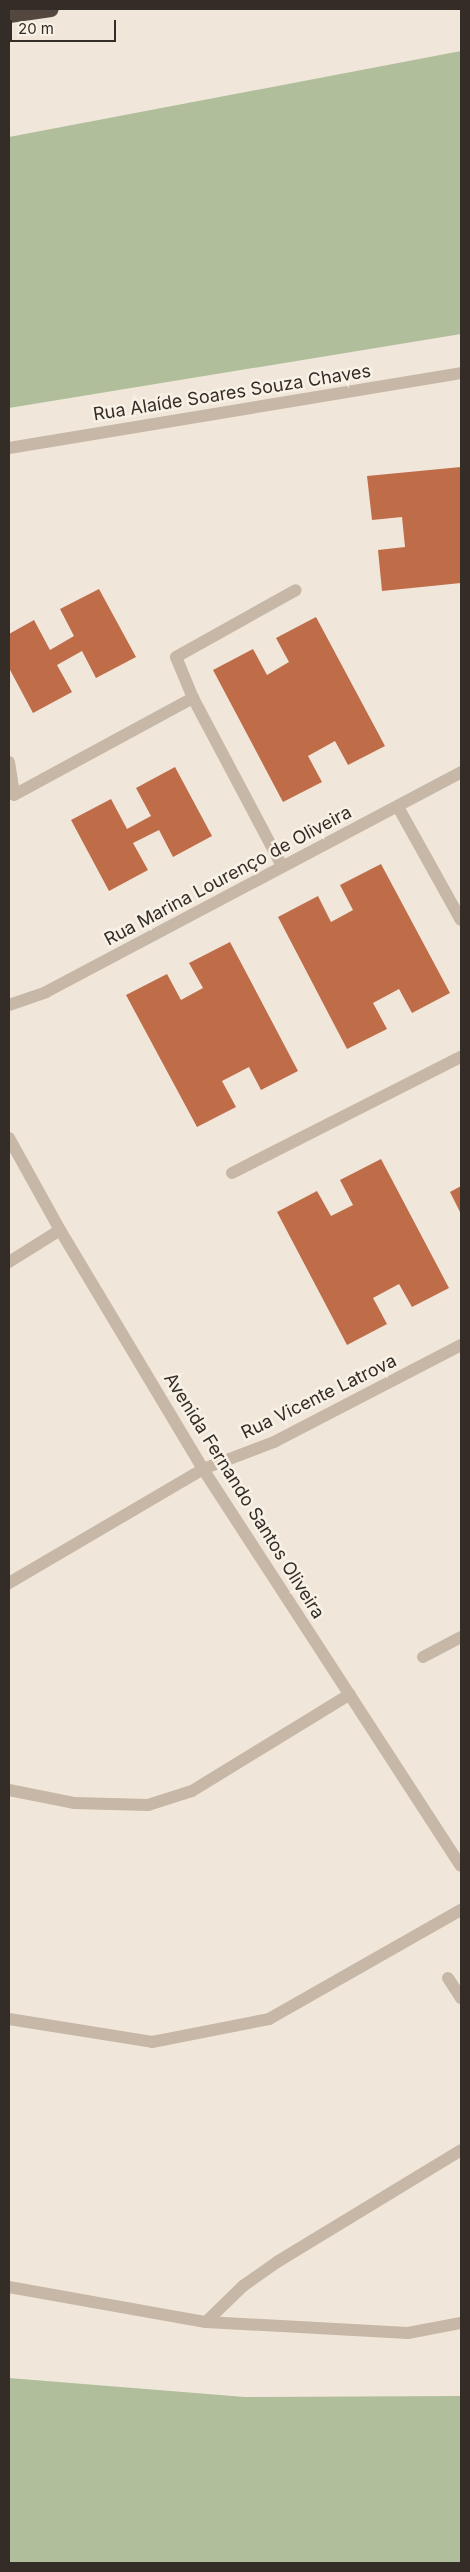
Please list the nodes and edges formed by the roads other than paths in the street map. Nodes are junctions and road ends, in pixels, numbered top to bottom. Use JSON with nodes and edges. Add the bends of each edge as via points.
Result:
{"nodes":[{"id":1,"x":51,"y":9,"type":"edge"},
{"id":2,"x":9,"y":15,"type":"edge"},
{"id":3,"x":461,"y":373,"type":"edge"},
{"id":4,"x":9,"y":448,"type":"edge"},
{"id":5,"x":296,"y":590,"type":"dead end"},
{"id":6,"x":193,"y":698,"type":"junction"},
{"id":7,"x":9,"y":762,"type":"edge"},
{"id":8,"x":461,"y":772,"type":"edge"},
{"id":9,"x":398,"y":807,"type":"junction"},
{"id":10,"x":282,"y":866,"type":"junction"},
{"id":11,"x":461,"y":920,"type":"edge"},
{"id":12,"x":9,"y":1005,"type":"edge"},
{"id":13,"x":461,"y":1057,"type":"edge"},
{"id":14,"x":9,"y":1138,"type":"edge"},
{"id":15,"x":232,"y":1173,"type":"dead end"},
{"id":16,"x":60,"y":1230,"type":"junction"},
{"id":17,"x":9,"y":1262,"type":"edge"},
{"id":18,"x":461,"y":1345,"type":"edge"},
{"id":19,"x":203,"y":1469,"type":"junction"},
{"id":20,"x":9,"y":1582,"type":"edge"},
{"id":21,"x":461,"y":1637,"type":"edge"},
{"id":22,"x":424,"y":1657,"type":"dead end"},
{"id":23,"x":350,"y":1694,"type":"junction"},
{"id":24,"x":9,"y":1790,"type":"edge"},
{"id":25,"x":461,"y":1866,"type":"edge"},
{"id":26,"x":461,"y":1910,"type":"edge"},
{"id":27,"x":448,"y":1978,"type":"dead end"},
{"id":28,"x":461,"y":1998,"type":"edge"},
{"id":29,"x":9,"y":2019,"type":"edge"},
{"id":30,"x":461,"y":2150,"type":"edge"},
{"id":31,"x":9,"y":2287,"type":"edge"},
{"id":32,"x":206,"y":2322,"type":"junction"},
{"id":33,"x":461,"y":2323,"type":"edge"}],
"edges":[{"from":1,"to":2,"type":"highway"},
{"from":3,"to":4,"type":"street","name":"Rua Alaíde Soares Souza Chaves"},
{"from":5,"to":6,"type":"street","via":[[176,657]]},
{"from":6,"to":7,"type":"street","via":[[14,795]]},
{"from":6,"to":10,"type":"street"},
{"from":8,"to":9,"type":"street","name":"Rua Marina Lourenço de Oliveira"},
{"from":9,"to":10,"type":"street","name":"Rua Marina Lourenço de Oliveira"},
{"from":9,"to":11,"type":"street"},
{"from":10,"to":12,"type":"street","name":"Rua Marina Lourenço de Oliveira","via":[[46,992]]},
{"from":13,"to":15,"type":"street"},
{"from":14,"to":16,"type":"street","name":"Avenida Fernando Santos Oliveira"},
{"from":16,"to":17,"type":"street"},
{"from":16,"to":19,"type":"street","name":"Avenida Fernando Santos Oliveira"},
{"from":18,"to":19,"type":"street","name":"Rua Vicente Latrova","via":[[274,1442]]},
{"from":19,"to":20,"type":"street","name":"Rua Vicente Latrova"},
{"from":19,"to":23,"type":"street","name":"Avenida Fernando Santos Oliveira"},
{"from":21,"to":22,"type":"street"},
{"from":23,"to":24,"type":"street","via":[[192,1792],[148,1805],[74,1803]]},
{"from":23,"to":25,"type":"street","name":"Avenida Fernando Santos Oliveira"},
{"from":26,"to":29,"type":"street","via":[[269,2019],[152,2042]]},
{"from":27,"to":28,"type":"street"},
{"from":30,"to":32,"type":"street","via":[[277,2262],[242,2286]]},
{"from":31,"to":32,"type":"street"},
{"from":32,"to":33,"type":"street","via":[[408,2333]]}]}
